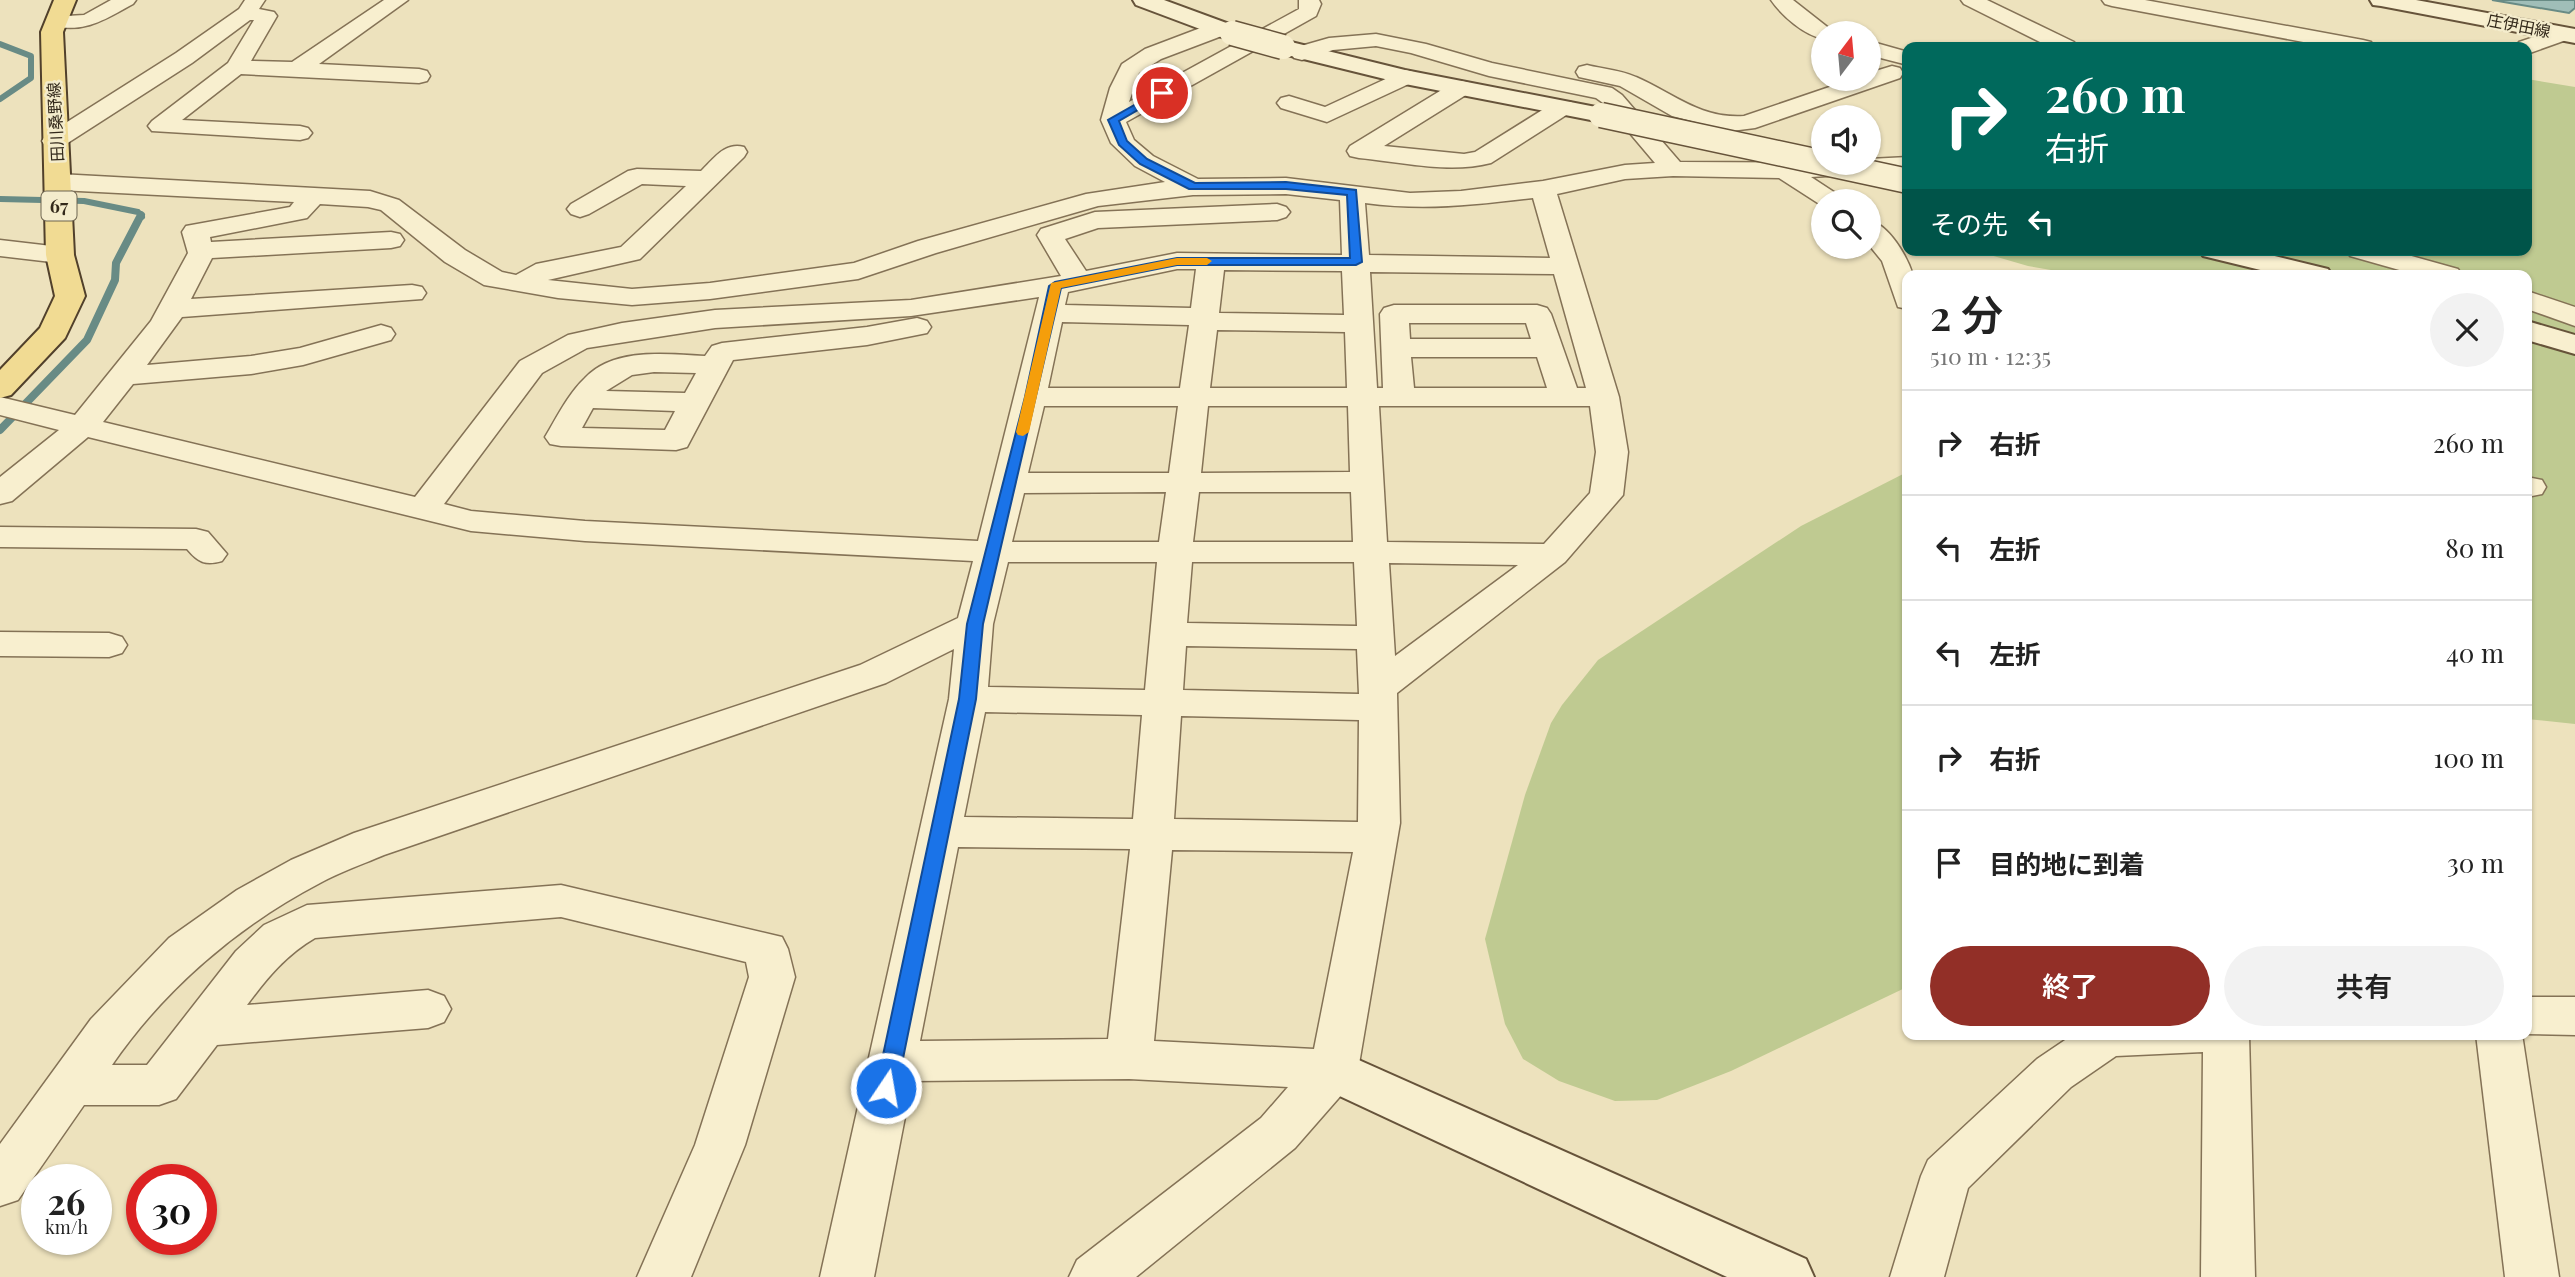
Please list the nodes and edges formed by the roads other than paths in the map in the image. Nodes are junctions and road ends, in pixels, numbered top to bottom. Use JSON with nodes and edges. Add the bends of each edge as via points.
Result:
{"nodes":[{"id":1,"x":126,"y":0,"type":"edge"},
{"id":2,"x":398,"y":0,"type":"edge"},
{"id":3,"x":1144,"y":0,"type":"edge"},
{"id":4,"x":1309,"y":0,"type":"edge"},
{"id":5,"x":1782,"y":0,"type":"edge"},
{"id":6,"x":1971,"y":0,"type":"edge"},
{"id":7,"x":2112,"y":0,"type":"edge"},
{"id":8,"x":2381,"y":0,"type":"edge"},
{"id":9,"x":250,"y":3,"type":"edge"},
{"id":10,"x":61,"y":10,"type":"edge"},
{"id":11,"x":1811,"y":25,"type":"edge"},
{"id":12,"x":1225,"y":31,"type":"junction"},
{"id":13,"x":2568,"y":35,"type":"edge"},
{"id":14,"x":2056,"y":42,"type":"edge"},
{"id":15,"x":2336,"y":42,"type":"edge"},
{"id":16,"x":2532,"y":46,"type":"edge"},
{"id":17,"x":1293,"y":50,"type":"junction"},
{"id":18,"x":1881,"y":55,"type":"edge"},
{"id":19,"x":1900,"y":66,"type":"edge"},
{"id":20,"x":236,"y":67,"type":"junction"},
{"id":21,"x":297,"y":69,"type":"junction"},
{"id":22,"x":419,"y":76,"type":"dead end"},
{"id":23,"x":1520,"y":76,"type":"junction"},
{"id":24,"x":1405,"y":77,"type":"junction"},
{"id":25,"x":1461,"y":88,"type":"junction"},
{"id":26,"x":1289,"y":103,"type":"dead end"},
{"id":27,"x":1563,"y":107,"type":"junction"},
{"id":28,"x":1114,"y":120,"type":"junction"},
{"id":29,"x":300,"y":133,"type":"dead end"},
{"id":30,"x":54,"y":141,"type":"junction"},
{"id":31,"x":735,"y":152,"type":"dead end"},
{"id":32,"x":1902,"y":163,"type":"edge"},
{"id":33,"x":1673,"y":169,"type":"junction"},
{"id":34,"x":1786,"y":171,"type":"junction"},
{"id":35,"x":707,"y":179,"type":"junction"},
{"id":36,"x":1902,"y":180,"type":"edge"},
{"id":37,"x":59,"y":182,"type":"junction"},
{"id":38,"x":1193,"y":187,"type":"junction"},
{"id":39,"x":1543,"y":189,"type":"junction"},
{"id":40,"x":1813,"y":189,"type":"edge"},
{"id":41,"x":1352,"y":193,"type":"junction"},
{"id":42,"x":316,"y":194,"type":"junction"},
{"id":43,"x":580,"y":209,"type":"dead end"},
{"id":44,"x":1277,"y":212,"type":"dead end"},
{"id":45,"x":391,"y":240,"type":"dead end"},
{"id":46,"x":1881,"y":243,"type":"edge"},
{"id":47,"x":0,"y":248,"type":"edge"},
{"id":48,"x":200,"y":251,"type":"junction"},
{"id":49,"x":60,"y":255,"type":"junction"},
{"id":50,"x":2238,"y":256,"type":"edge"},
{"id":51,"x":2380,"y":256,"type":"edge"},
{"id":52,"x":1211,"y":261,"type":"junction"},
{"id":53,"x":1356,"y":262,"type":"junction"},
{"id":54,"x":1567,"y":266,"type":"junction"},
{"id":55,"x":2297,"y":270,"type":"edge"},
{"id":56,"x":2430,"y":270,"type":"edge"},
{"id":57,"x":1902,"y":282,"type":"edge"},
{"id":58,"x":520,"y":283,"type":"junction"},
{"id":59,"x":412,"y":293,"type":"dead end"},
{"id":60,"x":1059,"y":295,"type":"junction"},
{"id":61,"x":2532,"y":301,"type":"edge"},
{"id":62,"x":172,"y":309,"type":"junction"},
{"id":63,"x":2575,"y":317,"type":"edge"},
{"id":64,"x":1205,"y":319,"type":"junction"},
{"id":65,"x":1360,"y":324,"type":"junction"},
{"id":66,"x":2532,"y":332,"type":"edge"},
{"id":67,"x":381,"y":334,"type":"dead end"},
{"id":68,"x":2575,"y":345,"type":"edge"},
{"id":69,"x":715,"y":365,"type":"junction"},
{"id":70,"x":124,"y":376,"type":"junction"},
{"id":71,"x":0,"y":388,"type":"edge"},
{"id":72,"x":1398,"y":389,"type":"junction"},
{"id":73,"x":1563,"y":390,"type":"junction"},
{"id":74,"x":1031,"y":397,"type":"junction"},
{"id":75,"x":1195,"y":397,"type":"junction"},
{"id":76,"x":1364,"y":397,"type":"junction"},
{"id":77,"x":1604,"y":397,"type":"junction"},
{"id":78,"x":586,"y":399,"type":"junction"},
{"id":79,"x":696,"y":403,"type":"junction"},
{"id":80,"x":0,"y":406,"type":"edge"},
{"id":81,"x":81,"y":427,"type":"junction"},
{"id":82,"x":1010,"y":482,"type":"junction"},
{"id":83,"x":1368,"y":482,"type":"junction"},
{"id":84,"x":1185,"y":483,"type":"junction"},
{"id":85,"x":0,"y":494,"type":"edge"},
{"id":86,"x":422,"y":510,"type":"junction"},
{"id":87,"x":0,"y":537,"type":"edge"},
{"id":88,"x":993,"y":552,"type":"junction"},
{"id":89,"x":1175,"y":552,"type":"junction"},
{"id":90,"x":1371,"y":552,"type":"junction"},
{"id":91,"x":210,"y":554,"type":"dead end"},
{"id":92,"x":1553,"y":555,"type":"junction"},
{"id":93,"x":975,"y":624,"type":"junction"},
{"id":94,"x":1169,"y":634,"type":"junction"},
{"id":95,"x":1376,"y":638,"type":"junction"},
{"id":96,"x":0,"y":644,"type":"edge"},
{"id":97,"x":109,"y":645,"type":"dead end"},
{"id":98,"x":1378,"y":698,"type":"junction"},
{"id":99,"x":968,"y":699,"type":"junction"},
{"id":100,"x":1163,"y":701,"type":"junction"},
{"id":101,"x":940,"y":832,"type":"junction"},
{"id":102,"x":1152,"y":836,"type":"junction"},
{"id":103,"x":1376,"y":837,"type":"junction"},
{"id":104,"x":428,"y":1009,"type":"dead end"},
{"id":105,"x":2532,"y":1016,"type":"edge"},
{"id":106,"x":2575,"y":1016,"type":"edge"},
{"id":107,"x":204,"y":1027,"type":"junction"},
{"id":108,"x":2103,"y":1040,"type":"edge"},
{"id":109,"x":2226,"y":1040,"type":"edge"},
{"id":110,"x":2500,"y":1040,"type":"edge"},
{"id":111,"x":1129,"y":1059,"type":"junction"},
{"id":112,"x":892,"y":1061,"type":"junction"},
{"id":113,"x":1334,"y":1070,"type":"junction"},
{"id":114,"x":71,"y":1085,"type":"junction"},
{"id":115,"x":0,"y":1184,"type":"edge"},
{"id":116,"x":664,"y":1277,"type":"edge"},
{"id":117,"x":847,"y":1277,"type":"edge"},
{"id":118,"x":1096,"y":1277,"type":"edge"},
{"id":119,"x":1786,"y":1277,"type":"edge"},
{"id":120,"x":1917,"y":1277,"type":"edge"},
{"id":121,"x":2228,"y":1277,"type":"edge"},
{"id":122,"x":2532,"y":1277,"type":"edge"}],
"edges":[{"from":1,"to":10,"type":"street","via":[[88,21]]},
{"from":2,"to":21,"type":"street"},
{"from":3,"to":12,"type":"street"},
{"from":4,"to":28,"type":"street","via":[[1309,12]]},
{"from":5,"to":11,"type":"street"},
{"from":6,"to":14,"type":"street"},
{"from":7,"to":15,"type":"street"},
{"from":8,"to":13,"type":"street","name":"庄伊田線"},
{"from":9,"to":20,"type":"street","via":[[267,16]]},
{"from":9,"to":30,"type":"street","via":[[184,58]]},
{"from":10,"to":30,"type":"main road","name":"田川桑野線","number":"67","via":[[52,32]]},
{"from":12,"to":17,"type":"street","bridge":true},
{"from":12,"to":28,"type":"street","via":[[1153,54],[1130,69]]},
{"from":13,"to":16,"type":"street"},
{"from":17,"to":23,"type":"street","via":[[1373,39],[1401,42]]},
{"from":17,"to":24,"type":"street"},
{"from":18,"to":19,"type":"street"},
{"from":19,"to":23,"type":"street","via":[[1747,123],[1731,124],[1680,111],[1643,88],[1592,73],[1540,66],[1529,67]]},
{"from":20,"to":21,"type":"street"},
{"from":20,"to":29,"type":"street","via":[[160,126]]},
{"from":21,"to":22,"type":"street"},
{"from":23,"to":33,"type":"street","via":[[1604,93]]},
{"from":24,"to":25,"type":"street"},
{"from":24,"to":26,"type":"street","via":[[1327,115]]},
{"from":25,"to":27,"type":"street"},
{"from":25,"to":27,"type":"street","via":[[1359,151],[1482,159]]},
{"from":27,"to":36,"type":"street","bridge":true},
{"from":28,"to":38,"type":"street","via":[[1123,143],[1144,161]]},
{"from":30,"to":37,"type":"main road","name":"田川桑野線","number":"67"},
{"from":31,"to":35,"type":"street"},
{"from":32,"to":34,"type":"street"},
{"from":33,"to":34,"type":"street"},
{"from":33,"to":39,"type":"street","via":[[1625,172]]},
{"from":34,"to":40,"type":"street"},
{"from":35,"to":43,"type":"street","via":[[637,176]]},
{"from":35,"to":58,"type":"street","via":[[630,253],[546,270]]},
{"from":37,"to":42,"type":"street"},
{"from":37,"to":49,"type":"main road","name":"田川桑野線","number":"67"},
{"from":38,"to":41,"type":"street","via":[[1286,186]]},
{"from":38,"to":58,"type":"street","via":[[1095,199],[858,271],[632,297]]},
{"from":39,"to":41,"type":"street","via":[[1410,201]]},
{"from":39,"to":54,"type":"street"},
{"from":41,"to":53,"type":"street"},
{"from":42,"to":48,"type":"street","via":[[298,214],[195,232]]},
{"from":42,"to":58,"type":"street","via":[[390,205],[454,256],[495,279]]},
{"from":44,"to":60,"type":"street","via":[[1095,220],[1050,235]]},
{"from":45,"to":48,"type":"street"},
{"from":46,"to":57,"type":"street","via":[[1895,260]]},
{"from":47,"to":49,"type":"street"},
{"from":48,"to":62,"type":"street"},
{"from":49,"to":71,"type":"main road","name":"田川桑野線","number":"67","via":[[70,296],[54,332]]},
{"from":50,"to":55,"type":"street"},
{"from":51,"to":56,"type":"street"},
{"from":52,"to":53,"type":"street"},
{"from":52,"to":60,"type":"street","via":[[1177,261]]},
{"from":52,"to":64,"type":"street"},
{"from":53,"to":54,"type":"street"},
{"from":53,"to":65,"type":"street"},
{"from":54,"to":77,"type":"street"},
{"from":59,"to":62,"type":"street"},
{"from":60,"to":64,"type":"street"},
{"from":60,"to":69,"type":"street","via":[[867,336],[722,352]]},
{"from":60,"to":74,"type":"street"},
{"from":60,"to":86,"type":"street","via":[[715,319],[579,341],[531,367]]},
{"from":61,"to":63,"type":"street"},
{"from":62,"to":70,"type":"street"},
{"from":64,"to":65,"type":"street"},
{"from":64,"to":75,"type":"street"},
{"from":65,"to":76,"type":"street"},
{"from":66,"to":68,"type":"street"},
{"from":67,"to":70,"type":"street","via":[[251,365]]},
{"from":69,"to":78,"type":"street","via":[[646,364],[615,371],[597,382]]},
{"from":69,"to":79,"type":"street"},
{"from":70,"to":81,"type":"street"},
{"from":72,"to":73,"type":"street"},
{"from":72,"to":73,"type":"street","via":[[1396,348],[1548,348]]},
{"from":72,"to":76,"type":"street"},
{"from":73,"to":77,"type":"street"},
{"from":74,"to":75,"type":"street"},
{"from":74,"to":82,"type":"street"},
{"from":75,"to":76,"type":"street"},
{"from":75,"to":84,"type":"street"},
{"from":76,"to":83,"type":"street"},
{"from":77,"to":92,"type":"street","via":[[1612,452],[1606,495]]},
{"from":78,"to":79,"type":"street"},
{"from":78,"to":79,"type":"street","via":[[561,436],[676,440]]},
{"from":80,"to":81,"type":"street"},
{"from":81,"to":85,"type":"street"},
{"from":81,"to":86,"type":"street"},
{"from":82,"to":84,"type":"street"},
{"from":82,"to":88,"type":"street"},
{"from":83,"to":84,"type":"street"},
{"from":83,"to":90,"type":"street"},
{"from":84,"to":89,"type":"street"},
{"from":86,"to":88,"type":"street","via":[[471,521],[584,531]]},
{"from":87,"to":91,"type":"street","via":[[196,538]]},
{"from":88,"to":89,"type":"street"},
{"from":88,"to":93,"type":"street"},
{"from":89,"to":90,"type":"street"},
{"from":89,"to":94,"type":"street"},
{"from":90,"to":92,"type":"street"},
{"from":90,"to":95,"type":"street"},
{"from":92,"to":98,"type":"street"},
{"from":93,"to":99,"type":"street"},
{"from":93,"to":114,"type":"street","via":[[873,674],[369,844],[306,871],[252,902],[185,950],[108,1033]]},
{"from":94,"to":95,"type":"street"},
{"from":94,"to":100,"type":"street"},
{"from":95,"to":98,"type":"street"},
{"from":96,"to":97,"type":"street"},
{"from":98,"to":100,"type":"street"},
{"from":98,"to":103,"type":"street"},
{"from":99,"to":100,"type":"street"},
{"from":99,"to":101,"type":"street"},
{"from":100,"to":102,"type":"street"},
{"from":101,"to":102,"type":"street"},
{"from":101,"to":112,"type":"street"},
{"from":102,"to":103,"type":"street"},
{"from":102,"to":111,"type":"street"},
{"from":103,"to":113,"type":"street"},
{"from":104,"to":107,"type":"street"},
{"from":105,"to":106,"type":"street"},
{"from":107,"to":114,"type":"street","via":[[159,1084]]},
{"from":107,"to":116,"type":"street","via":[[252,964],[280,937],[307,922],[561,901],[766,949],[772,977],[724,1132]]},
{"from":108,"to":120,"type":"street","via":[[2054,1073],[1946,1176]]},
{"from":109,"to":121,"type":"street"},
{"from":110,"to":122,"type":"street"},
{"from":111,"to":112,"type":"street"},
{"from":111,"to":113,"type":"street"},
{"from":112,"to":117,"type":"street"},
{"from":113,"to":118,"type":"street","via":[[1278,1133]]},
{"from":113,"to":119,"type":"street"},
{"from":114,"to":115,"type":"street"}]}
